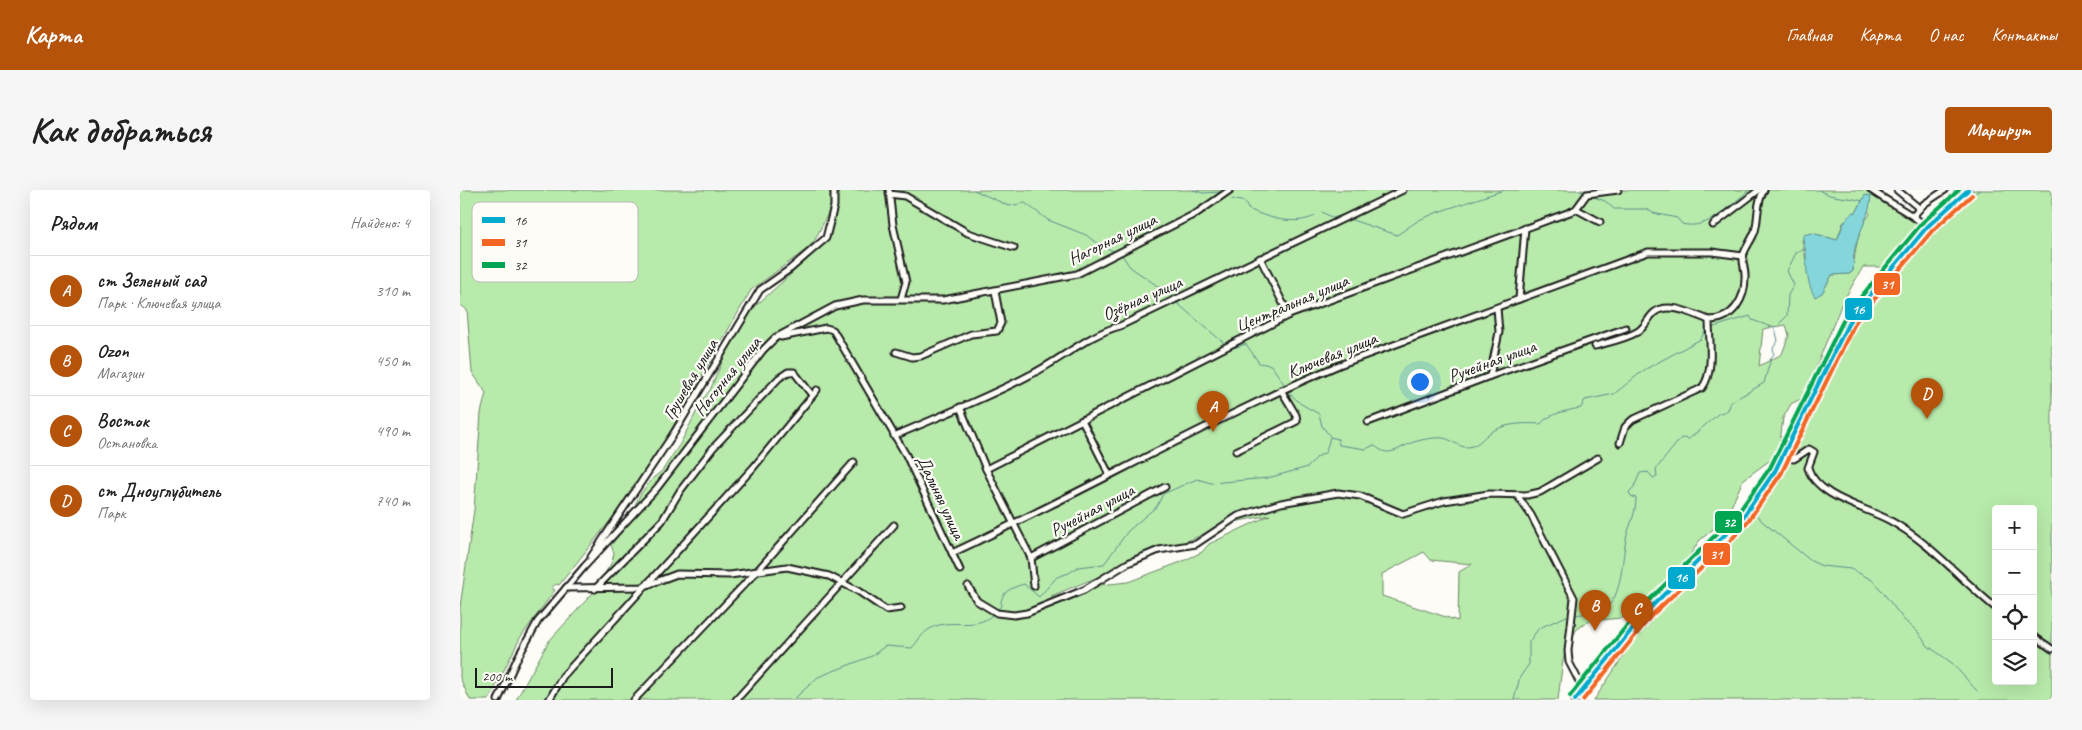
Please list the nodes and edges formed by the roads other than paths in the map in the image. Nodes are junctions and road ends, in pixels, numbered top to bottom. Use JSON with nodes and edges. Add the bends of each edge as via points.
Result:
{"nodes":[{"id":1,"x":834,"y":190,"type":"edge"},
{"id":2,"x":1230,"y":190,"type":"edge"},
{"id":3,"x":1404,"y":190,"type":"edge"},
{"id":4,"x":1618,"y":190,"type":"edge"},
{"id":5,"x":1759,"y":190,"type":"edge"},
{"id":6,"x":1764,"y":190,"type":"edge"},
{"id":7,"x":1871,"y":190,"type":"edge"},
{"id":8,"x":1897,"y":190,"type":"edge"},
{"id":9,"x":1945,"y":190,"type":"edge"},
{"id":10,"x":1968,"y":190,"type":"edge"},
{"id":11,"x":889,"y":192,"type":"edge"},
{"id":12,"x":1920,"y":208,"type":"junction"},
{"id":13,"x":1576,"y":209,"type":"junction"},
{"id":14,"x":1914,"y":215,"type":"junction"},
{"id":15,"x":1600,"y":222,"type":"dead end"},
{"id":16,"x":1712,"y":225,"type":"dead end"},
{"id":17,"x":1927,"y":227,"type":"junction"},
{"id":18,"x":1525,"y":228,"type":"junction"},
{"id":19,"x":1014,"y":248,"type":"dead end"},
{"id":20,"x":1743,"y":256,"type":"junction"},
{"id":21,"x":1260,"y":258,"type":"junction"},
{"id":22,"x":995,"y":291,"type":"junction"},
{"id":23,"x":901,"y":299,"type":"junction"},
{"id":24,"x":1519,"y":299,"type":"junction"},
{"id":25,"x":1497,"y":308,"type":"junction"},
{"id":26,"x":1289,"y":315,"type":"junction"},
{"id":27,"x":1709,"y":320,"type":"junction"},
{"id":28,"x":1626,"y":328,"type":"dead end"},
{"id":29,"x":775,"y":338,"type":"junction"},
{"id":30,"x":1596,"y":346,"type":"dead end"},
{"id":31,"x":896,"y":352,"type":"dead end"},
{"id":32,"x":1490,"y":376,"type":"junction"},
{"id":33,"x":817,"y":390,"type":"dead end"},
{"id":34,"x":1281,"y":390,"type":"junction"},
{"id":35,"x":812,"y":395,"type":"junction"},
{"id":36,"x":960,"y":407,"type":"junction"},
{"id":37,"x":1082,"y":420,"type":"junction"},
{"id":38,"x":1368,"y":422,"type":"dead end"},
{"id":39,"x":894,"y":436,"type":"junction"},
{"id":40,"x":1620,"y":443,"type":"dead end"},
{"id":41,"x":1236,"y":451,"type":"dead end"},
{"id":42,"x":1782,"y":457,"type":"junction"},
{"id":43,"x":1598,"y":458,"type":"dead end"},
{"id":44,"x":854,"y":462,"type":"dead end"},
{"id":45,"x":986,"y":469,"type":"junction"},
{"id":46,"x":1109,"y":474,"type":"junction"},
{"id":47,"x":1165,"y":487,"type":"dead end"},
{"id":48,"x":1517,"y":495,"type":"junction"},
{"id":49,"x":1014,"y":524,"type":"junction"},
{"id":50,"x":894,"y":525,"type":"dead end"},
{"id":51,"x":952,"y":553,"type":"junction"},
{"id":52,"x":1032,"y":558,"type":"junction"},
{"id":53,"x":584,"y":567,"type":"junction"},
{"id":54,"x":960,"y":570,"type":"dead end"},
{"id":55,"x":757,"y":571,"type":"junction"},
{"id":56,"x":841,"y":583,"type":"junction"},
{"id":57,"x":968,"y":586,"type":"dead end"},
{"id":58,"x":1034,"y":586,"type":"dead end"},
{"id":59,"x":642,"y":587,"type":"junction"},
{"id":60,"x":566,"y":588,"type":"junction"},
{"id":61,"x":594,"y":589,"type":"junction"},
{"id":62,"x":1992,"y":605,"type":"edge"},
{"id":63,"x":901,"y":608,"type":"dead end"},
{"id":64,"x":2037,"y":639,"type":"edge"},
{"id":65,"x":2052,"y":649,"type":"edge"},
{"id":66,"x":1583,"y":689,"type":"junction"},
{"id":67,"x":498,"y":700,"type":"edge"},
{"id":68,"x":549,"y":700,"type":"edge"},
{"id":69,"x":634,"y":700,"type":"edge"},
{"id":70,"x":736,"y":700,"type":"edge"},
{"id":71,"x":1575,"y":700,"type":"edge"}],
"edges":[{"from":1,"to":53,"type":"street","name":"Грушевая улица","via":[[834,206],[826,238],[760,290],[674,433]]},
{"from":2,"to":22,"type":"street","name":"Нагорная улица","via":[[1197,213],[1076,274]]},
{"from":3,"to":21,"type":"street","name":"Озёрная улица"},
{"from":4,"to":13,"type":"street","name":"Центральная улица","via":[[1587,194]]},
{"from":5,"to":16,"type":"street"},
{"from":6,"to":20,"type":"street","via":[[1755,231]]},
{"from":7,"to":14,"type":"street"},
{"from":8,"to":12,"type":"street"},
{"from":9,"to":12,"type":"street"},
{"from":10,"to":17,"type":"street"},
{"from":11,"to":19,"type":"street","via":[[905,196],[968,233]]},
{"from":11,"to":23,"type":"street","via":[[906,282]]},
{"from":12,"to":14,"type":"street"},
{"from":13,"to":15,"type":"street"},
{"from":13,"to":18,"type":"street","name":"Центральная улица"},
{"from":14,"to":17,"type":"street"},
{"from":17,"to":42,"type":"street","via":[[1852,318]]},
{"from":18,"to":24,"type":"street"},
{"from":18,"to":26,"type":"street","name":"Центральная улица"},
{"from":20,"to":24,"type":"street","name":"Ключевая улица","via":[[1712,252],[1648,252]]},
{"from":20,"to":27,"type":"street","via":[[1746,277],[1736,308],[1727,317]]},
{"from":21,"to":26,"type":"street"},
{"from":21,"to":36,"type":"street","name":"Озёрная улица","via":[[1120,326],[1100,331],[1044,368]]},
{"from":22,"to":23,"type":"street","name":"Нагорная улица","via":[[943,300]]},
{"from":22,"to":31,"type":"street","via":[[1001,323],[996,331],[971,334],[921,356]]},
{"from":23,"to":29,"type":"street","name":"Нагорная улица","via":[[863,300],[835,306]]},
{"from":24,"to":25,"type":"street","name":"Ключевая улица"},
{"from":25,"to":32,"type":"street","via":[[1499,332]]},
{"from":25,"to":34,"type":"street","name":"Ключевая улица","via":[[1339,365]]},
{"from":26,"to":37,"type":"street","name":"Центральная улица"},
{"from":27,"to":30,"type":"street","via":[[1666,308],[1655,312],[1638,332]]},
{"from":27,"to":40,"type":"street","via":[[1707,382],[1702,388],[1632,420]]},
{"from":28,"to":32,"type":"street","name":"Ручейная улица"},
{"from":29,"to":39,"type":"street","name":"Дальняя улица","via":[[826,328],[833,330]]},
{"from":29,"to":53,"type":"street","name":"Нагорная улица","via":[[657,488]]},
{"from":32,"to":38,"type":"street","name":"Ручейная улица"},
{"from":33,"to":35,"type":"street"},
{"from":34,"to":41,"type":"street","via":[[1297,421]]},
{"from":34,"to":46,"type":"street","name":"Ключевая улица"},
{"from":35,"to":59,"type":"street","via":[[753,468],[671,560]]},
{"from":35,"to":61,"type":"street","via":[[794,372],[780,378],[713,448],[662,521]]},
{"from":36,"to":39,"type":"street","name":"Озёрная улица"},
{"from":36,"to":45,"type":"street"},
{"from":37,"to":45,"type":"street","name":"Центральная улица"},
{"from":37,"to":46,"type":"street"},
{"from":39,"to":51,"type":"street","name":"Дальняя улица"},
{"from":42,"to":62,"type":"street","via":[[1794,459],[1809,449],[1814,452],[1809,473],[1823,488],[1892,521],[1945,561]]},
{"from":42,"to":66,"type":"street","via":[[1761,492],[1726,536],[1646,612]]},
{"from":43,"to":48,"type":"street","via":[[1540,492]]},
{"from":44,"to":55,"type":"street"},
{"from":45,"to":49,"type":"street"},
{"from":46,"to":49,"type":"street","name":"Ключевая улица"},
{"from":47,"to":52,"type":"street","name":"Ручейная улица"},
{"from":48,"to":57,"type":"street","via":[[1489,494],[1444,501],[1403,514],[1360,496],[1338,493],[1281,502],[1238,516],[1196,544],[1159,550],[1128,563],[1084,590],[1020,614],[997,613],[982,606]]},
{"from":48,"to":66,"type":"street","via":[[1531,515],[1574,598],[1569,662]]},
{"from":49,"to":51,"type":"street","name":"Ключевая улица"},
{"from":49,"to":52,"type":"street"},
{"from":50,"to":56,"type":"street"},
{"from":51,"to":54,"type":"street","name":"Дальняя улица"},
{"from":52,"to":58,"type":"street"},
{"from":53,"to":60,"type":"street","name":"Нагорная улица"},
{"from":55,"to":56,"type":"street","via":[[787,567],[812,571]]},
{"from":55,"to":59,"type":"street","via":[[730,575],[677,574]]},
{"from":55,"to":69,"type":"street"},
{"from":56,"to":63,"type":"street","via":[[886,610]]},
{"from":56,"to":70,"type":"street"},
{"from":59,"to":61,"type":"street"},
{"from":59,"to":68,"type":"street","via":[[563,676]]},
{"from":60,"to":61,"type":"street"},
{"from":60,"to":67,"type":"street","name":"Нагорная улица","via":[[538,621]]},
{"from":64,"to":65,"type":"street"},
{"from":66,"to":71,"type":"street"}]}
